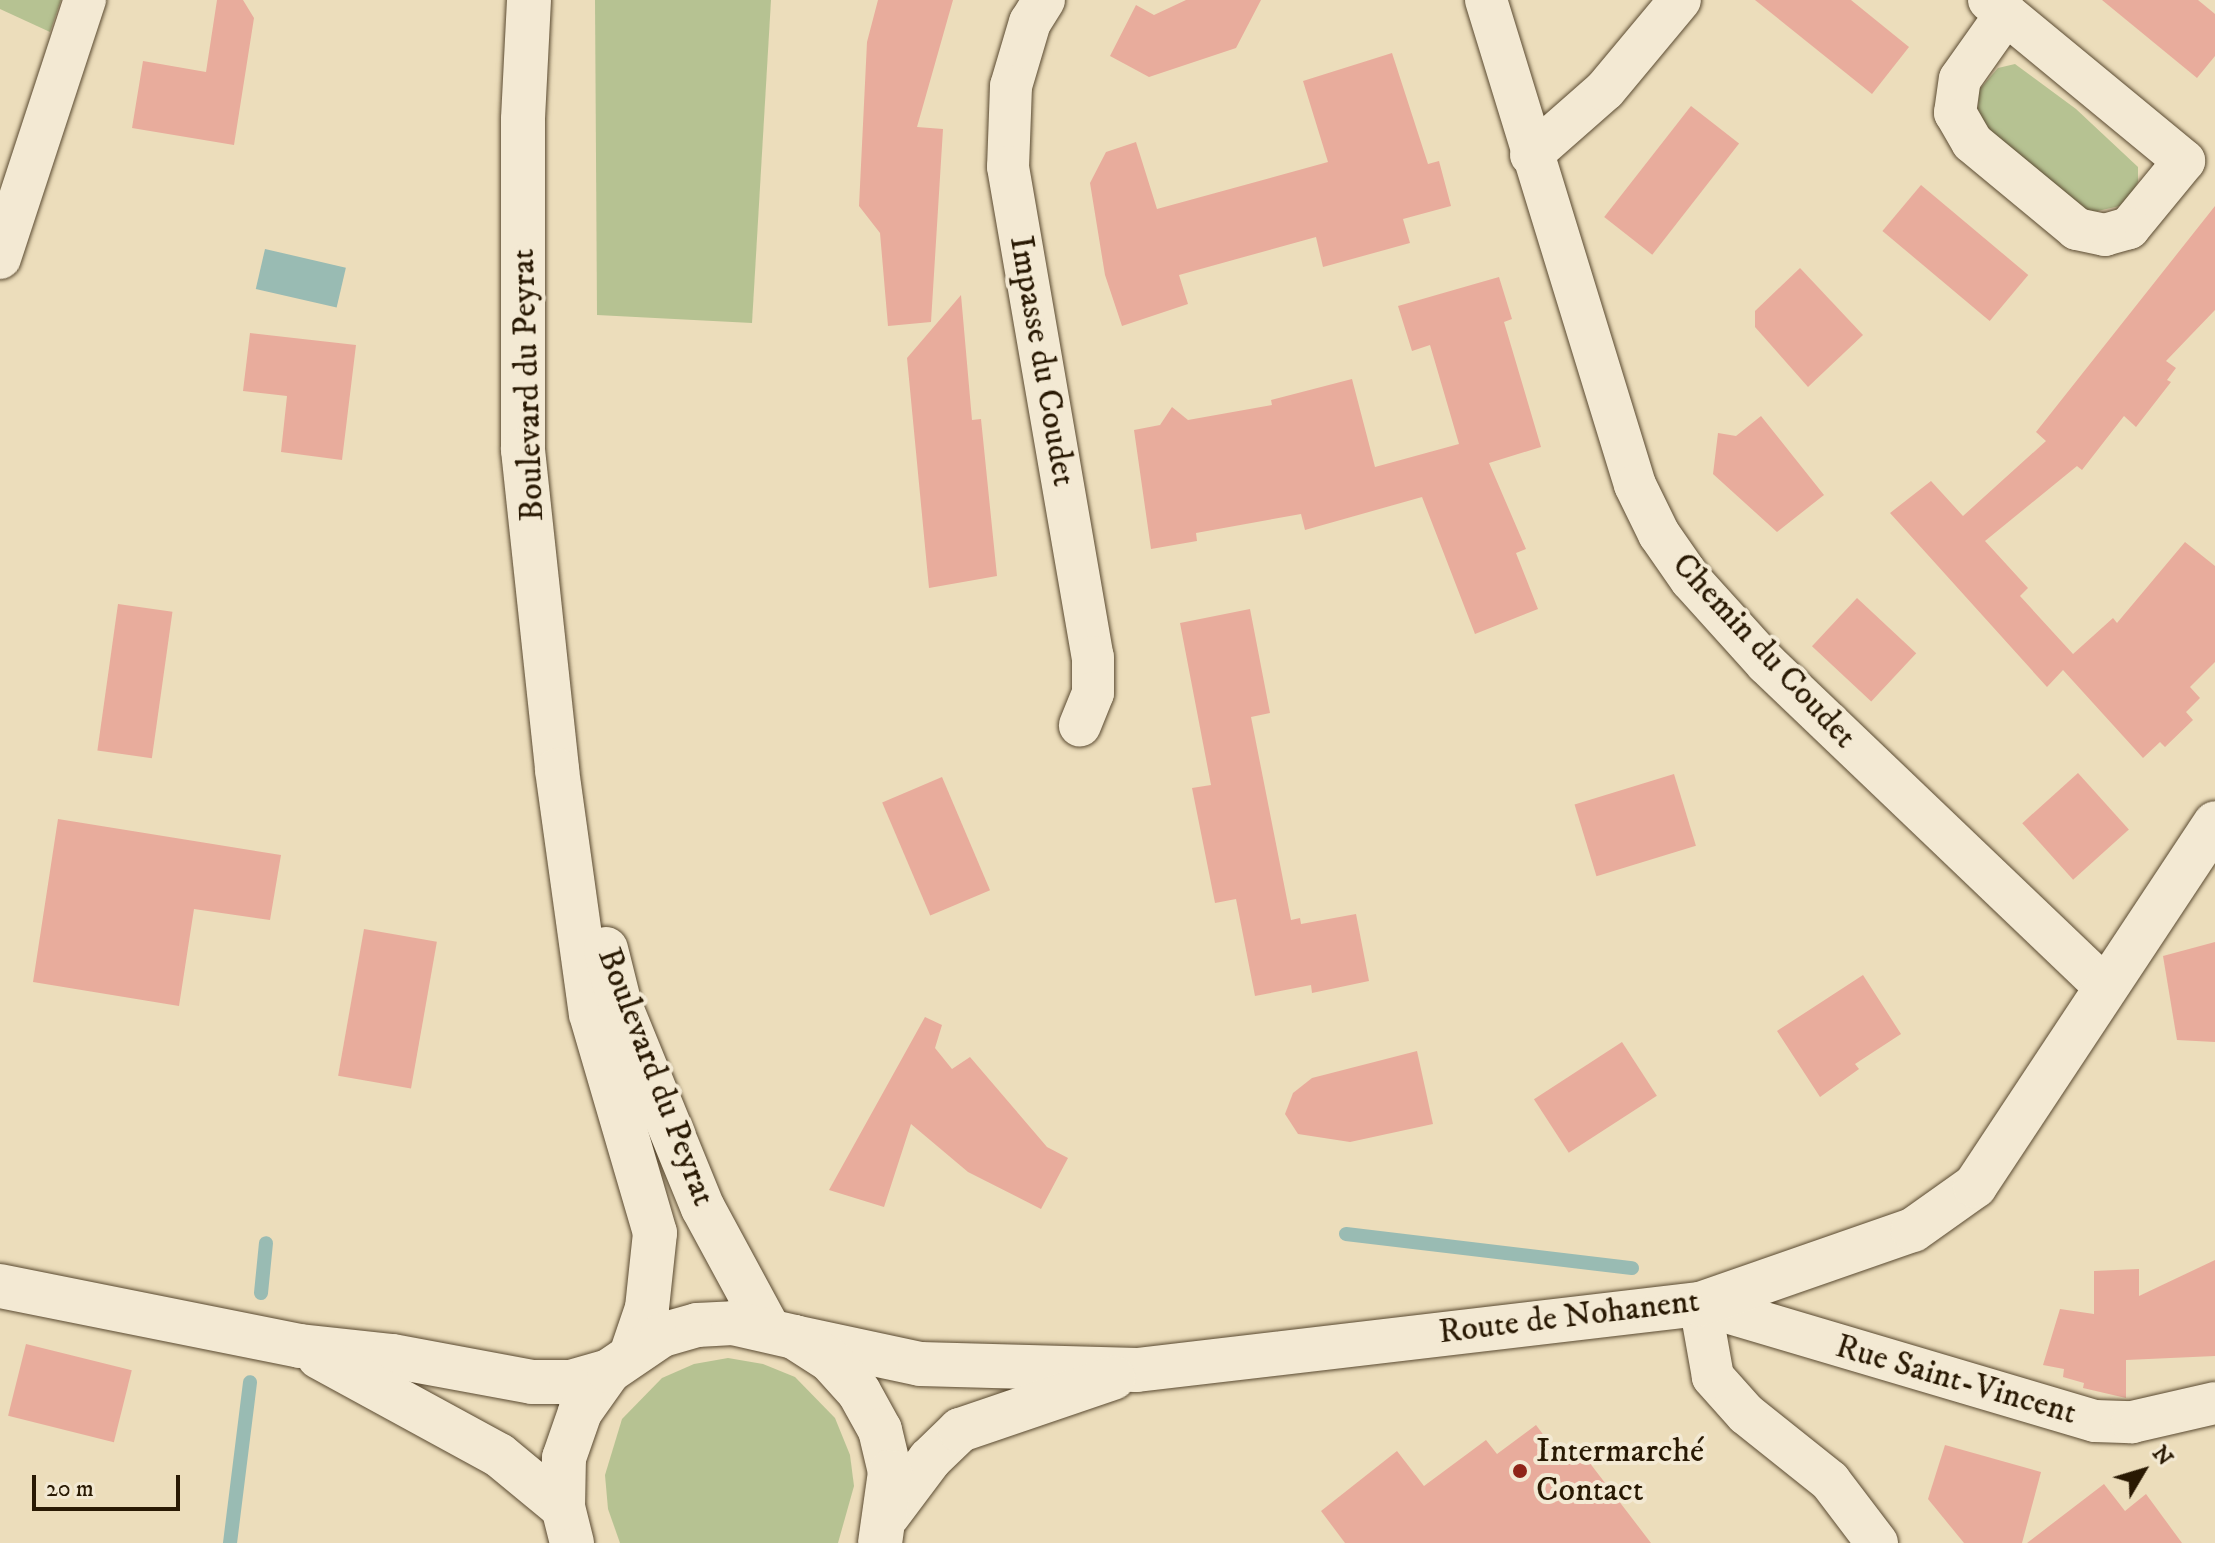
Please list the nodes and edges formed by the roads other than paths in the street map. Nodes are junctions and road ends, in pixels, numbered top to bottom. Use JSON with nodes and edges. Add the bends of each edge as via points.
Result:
{"nodes":[{"id":1,"x":85,"y":0,"type":"edge"},
{"id":2,"x":529,"y":0,"type":"edge"},
{"id":3,"x":1044,"y":0,"type":"edge"},
{"id":4,"x":1486,"y":0,"type":"edge"},
{"id":5,"x":1680,"y":0,"type":"edge"},
{"id":6,"x":1998,"y":7,"type":"edge"},
{"id":7,"x":1531,"y":155,"type":"junction"},
{"id":8,"x":0,"y":258,"type":"edge"},
{"id":9,"x":1080,"y":725,"type":"dead end"},
{"id":10,"x":557,"y":770,"type":"junction"},
{"id":11,"x":2215,"y":823,"type":"edge"},
{"id":12,"x":2106,"y":988,"type":"junction"},
{"id":13,"x":0,"y":1286,"type":"edge"},
{"id":14,"x":1700,"y":1304,"type":"junction"},
{"id":15,"x":781,"y":1333,"type":"junction"},
{"id":16,"x":300,"y":1346,"type":"junction"},
{"id":17,"x":620,"y":1362,"type":"junction"},
{"id":18,"x":1137,"y":1370,"type":"junction"},
{"id":19,"x":2215,"y":1403,"type":"edge"},
{"id":20,"x":568,"y":1526,"type":"edge"},
{"id":21,"x":884,"y":1529,"type":"edge"},
{"id":22,"x":1877,"y":1543,"type":"edge"}],
"edges":[{"from":1,"to":8,"type":"street"},
{"from":2,"to":10,"type":"main road","name":"Boulevard du Peyrat","via":[[523,120],[523,450]]},
{"from":3,"to":9,"type":"street","name":"Impasse du Coudet","via":[[1030,22],[1011,86],[1008,167],[1093,657],[1093,693]]},
{"from":4,"to":7,"type":"street","name":"Chemin du Coudet"},
{"from":5,"to":7,"type":"street","via":[[1605,90]]},
{"from":6,"to":6,"type":"street","via":[[2184,161],[2129,228],[2105,235],[2077,229],[1972,142],[1955,113],[1960,79]]},
{"from":7,"to":12,"type":"street","name":"Chemin du Coudet","via":[[1635,485],[1667,545],[1767,664]]},
{"from":10,"to":15,"type":"main road","name":"Boulevard du Peyrat","via":[[620,1005],[703,1208]]},
{"from":10,"to":17,"type":"main road","name":"Boulevard du Peyrat","via":[[591,1014],[655,1233],[647,1308]]},
{"from":11,"to":12,"type":"main road","name":"Route de Nohanent"},
{"from":12,"to":14,"type":"main road","name":"Route de Nohanent","via":[[1975,1186],[1913,1230]]},
{"from":13,"to":16,"type":"main road"},
{"from":14,"to":18,"type":"main road","name":"Route de Nohanent"},
{"from":14,"to":19,"type":"street","name":"Rue Saint-Vincent","via":[[2095,1421],[2132,1422]]},
{"from":14,"to":22,"type":"street","via":[[1713,1377],[1746,1414],[1830,1481]]},
{"from":15,"to":17,"type":"main road","name":"Route de Nohanent","via":[[733,1323],[697,1325]]},
{"from":15,"to":18,"type":"main road","name":"Route de Nohanent","via":[[920,1364]]},
{"from":15,"to":21,"type":"main road","via":[[830,1360],[859,1392],[880,1430],[890,1472]]},
{"from":16,"to":17,"type":"main road","via":[[392,1356],[532,1382],[571,1382]]},
{"from":16,"to":20,"type":"main road","via":[[499,1455]]},
{"from":17,"to":20,"type":"main road","name":"Boulevard du Peyrat","via":[[580,1412],[568,1447]]},
{"from":18,"to":21,"type":"main road","name":"Route de Nohanent","via":[[960,1430],[930,1459]]}]}
